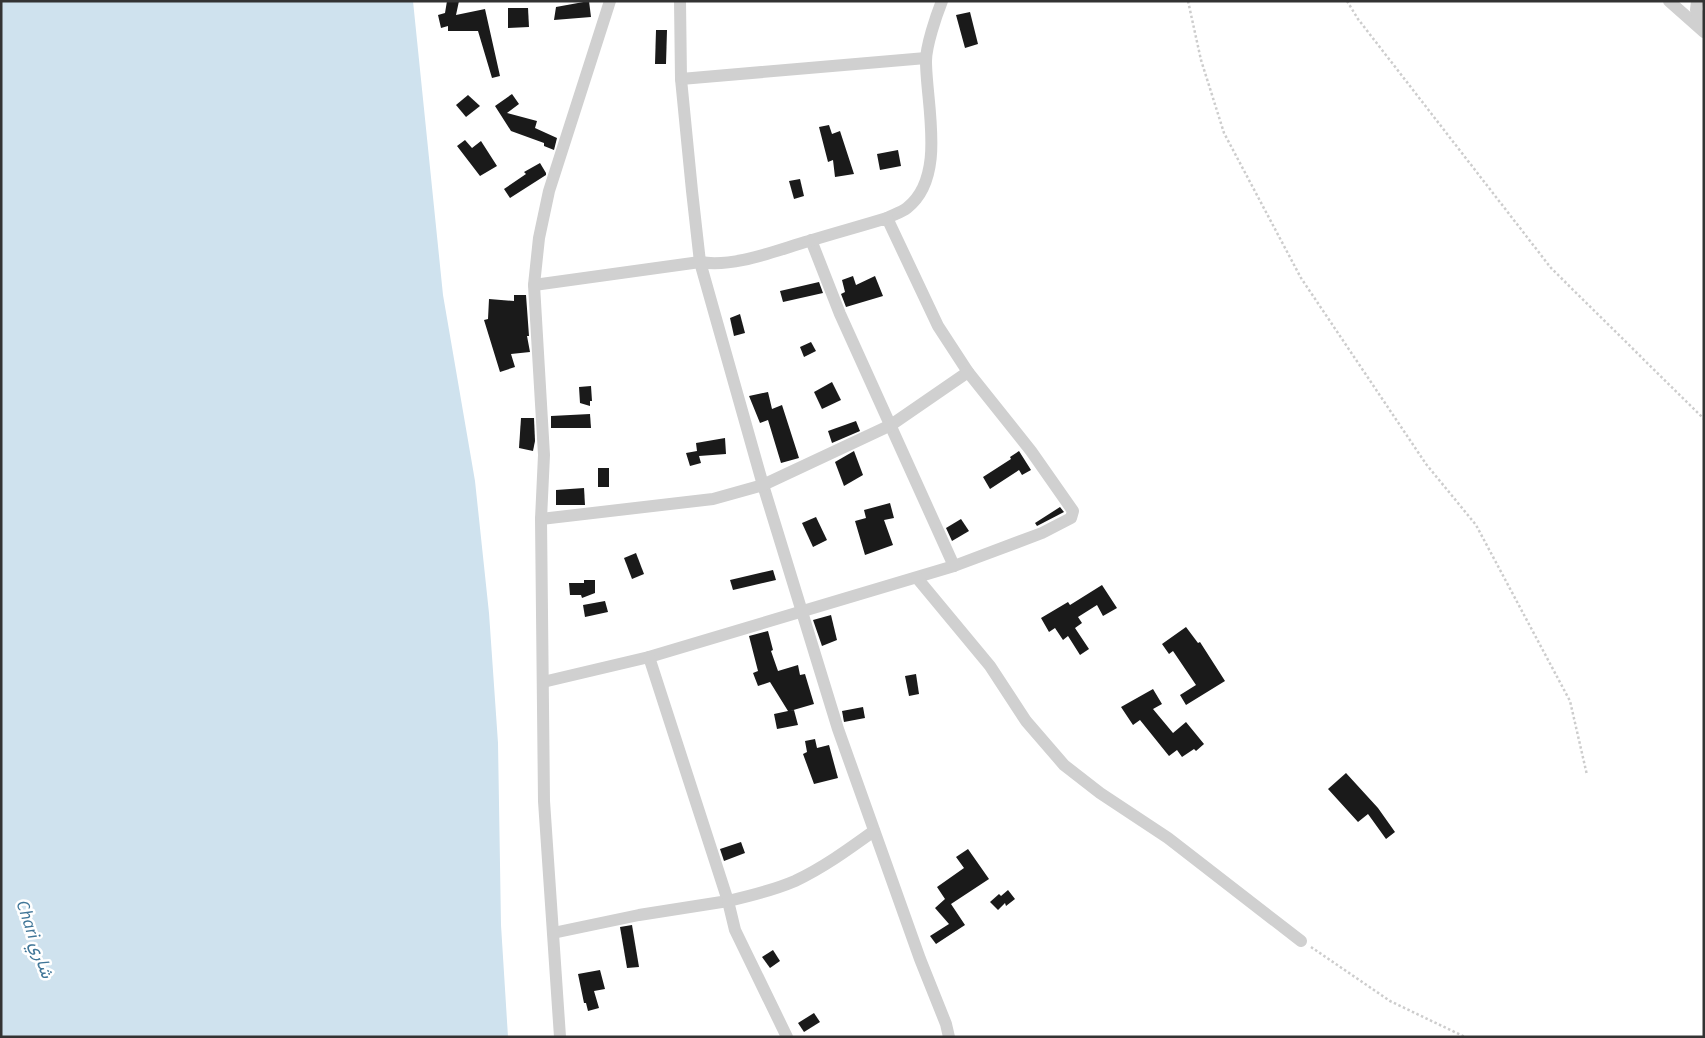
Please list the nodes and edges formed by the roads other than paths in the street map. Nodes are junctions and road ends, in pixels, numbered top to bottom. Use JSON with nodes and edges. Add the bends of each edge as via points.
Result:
{"nodes":[{"id":1,"x":610,"y":1,"type":"edge"},
{"id":2,"x":680,"y":1,"type":"edge"},
{"id":3,"x":942,"y":1,"type":"edge"},
{"id":4,"x":1669,"y":1,"type":"edge"},
{"id":5,"x":1697,"y":1,"type":"edge"},
{"id":6,"x":1704,"y":30,"type":"edge"},
{"id":7,"x":926,"y":58,"type":"junction"},
{"id":8,"x":681,"y":79,"type":"junction"},
{"id":9,"x":887,"y":218,"type":"junction"},
{"id":10,"x":811,"y":240,"type":"junction"},
{"id":11,"x":700,"y":262,"type":"junction"},
{"id":12,"x":534,"y":285,"type":"junction"},
{"id":13,"x":968,"y":372,"type":"junction"},
{"id":14,"x":891,"y":425,"type":"junction"},
{"id":15,"x":762,"y":485,"type":"junction"},
{"id":16,"x":541,"y":519,"type":"junction"},
{"id":17,"x":954,"y":566,"type":"junction"},
{"id":18,"x":916,"y":578,"type":"junction"},
{"id":19,"x":803,"y":612,"type":"junction"},
{"id":20,"x":649,"y":657,"type":"junction"},
{"id":21,"x":543,"y":682,"type":"junction"},
{"id":22,"x":874,"y":831,"type":"junction"},
{"id":23,"x":728,"y":902,"type":"junction"},
{"id":24,"x":553,"y":933,"type":"junction"},
{"id":25,"x":1301,"y":941,"type":"road end"},
{"id":26,"x":560,"y":1037,"type":"edge"},
{"id":27,"x":787,"y":1037,"type":"edge"},
{"id":28,"x":949,"y":1037,"type":"edge"}],
"edges":[{"from":1,"to":12,"type":"street","via":[[549,192],[539,238]]},
{"from":2,"to":8,"type":"street"},
{"from":3,"to":7,"type":"street"},
{"from":4,"to":6,"type":"street"},
{"from":5,"to":6,"type":"street","via":[[1696,10]]},
{"from":7,"to":8,"type":"street"},
{"from":7,"to":9,"type":"street","via":[[932,155],[930,172],[915,200]]},
{"from":8,"to":11,"type":"street"},
{"from":9,"to":10,"type":"street"},
{"from":9,"to":13,"type":"street","via":[[938,326]]},
{"from":10,"to":11,"type":"street","via":[[753,258]]},
{"from":10,"to":14,"type":"street","via":[[840,314]]},
{"from":11,"to":12,"type":"street"},
{"from":11,"to":15,"type":"street"},
{"from":12,"to":16,"type":"street","via":[[544,456]]},
{"from":13,"to":14,"type":"street"},
{"from":13,"to":17,"type":"street","via":[[1031,451],[1073,514],[1049,530]]},
{"from":14,"to":15,"type":"street"},
{"from":14,"to":17,"type":"street"},
{"from":15,"to":16,"type":"street","via":[[713,499]]},
{"from":15,"to":19,"type":"street"},
{"from":16,"to":21,"type":"street"},
{"from":17,"to":18,"type":"street"},
{"from":18,"to":19,"type":"street"},
{"from":18,"to":25,"type":"street","via":[[990,666],[1026,721],[1064,765],[1168,838]]},
{"from":19,"to":20,"type":"street"},
{"from":19,"to":22,"type":"street","via":[[838,729]]},
{"from":20,"to":21,"type":"street"},
{"from":20,"to":23,"type":"street"},
{"from":21,"to":24,"type":"street","via":[[544,801]]},
{"from":22,"to":23,"type":"street","via":[[839,856],[796,880]]},
{"from":22,"to":28,"type":"street"},
{"from":23,"to":24,"type":"street"},
{"from":23,"to":27,"type":"street","via":[[735,930]]},
{"from":24,"to":26,"type":"street"}]}
